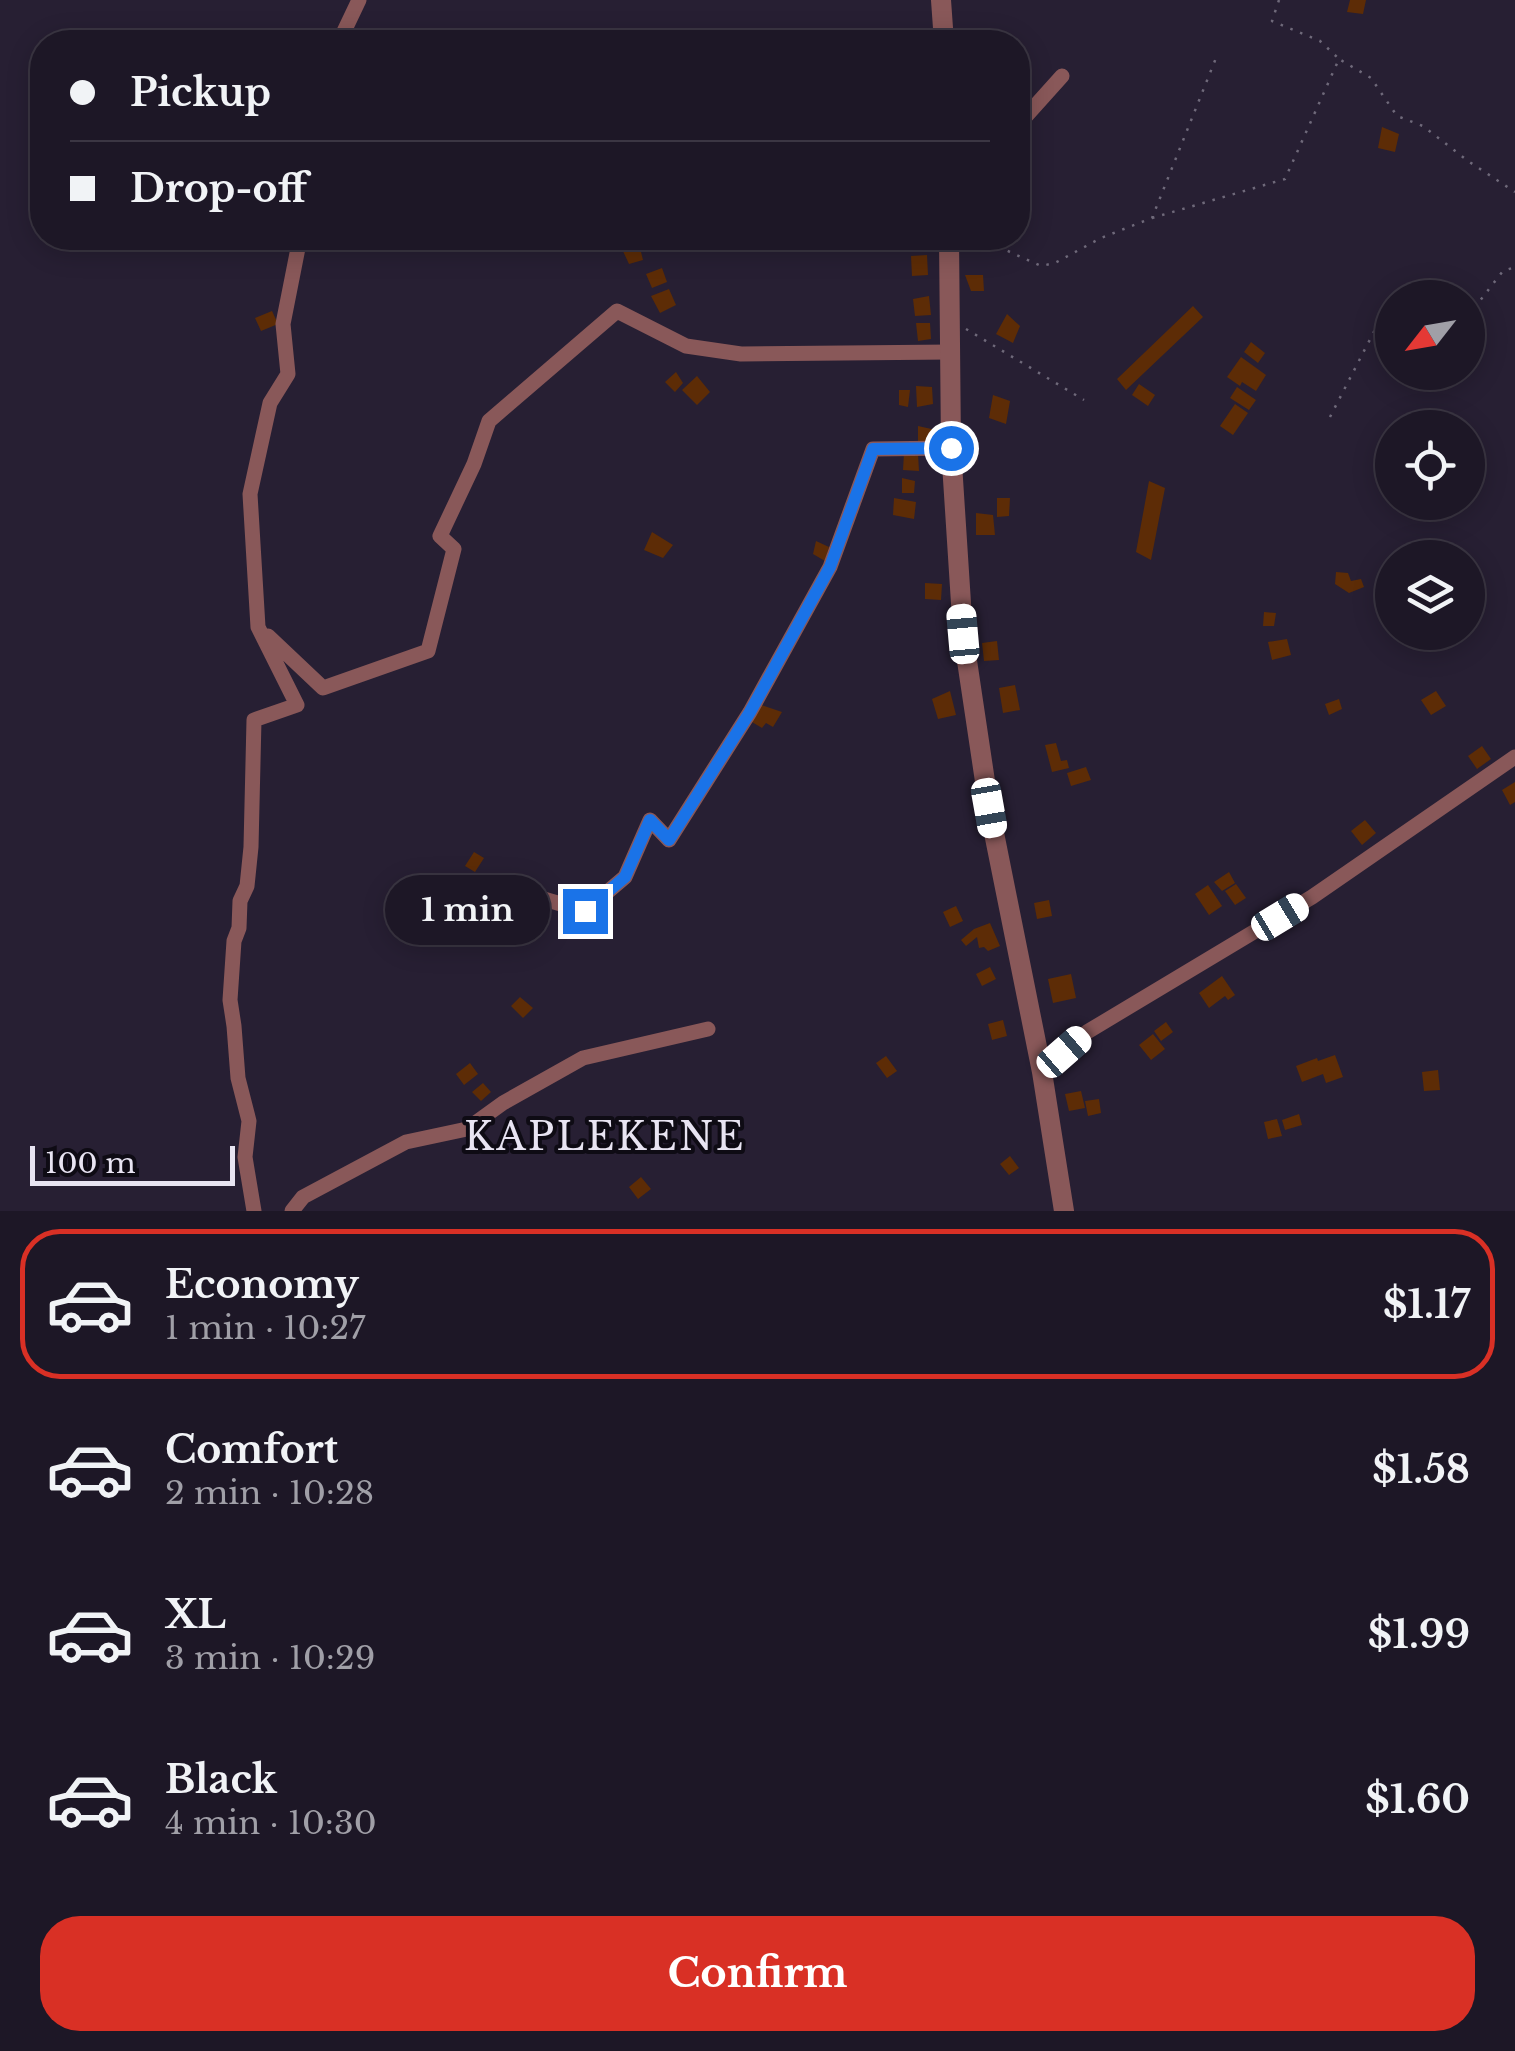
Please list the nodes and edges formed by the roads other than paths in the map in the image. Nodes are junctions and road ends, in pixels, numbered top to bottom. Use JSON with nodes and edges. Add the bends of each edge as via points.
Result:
{"nodes":[{"id":1,"x":359,"y":0,"type":"edge"},
{"id":2,"x":941,"y":0,"type":"edge"},
{"id":3,"x":345,"y":30,"type":"edge"},
{"id":4,"x":943,"y":30,"type":"edge"},
{"id":5,"x":1062,"y":76,"type":"dead end"},
{"id":6,"x":1030,"y":112,"type":"edge"},
{"id":7,"x":298,"y":250,"type":"edge"},
{"id":8,"x":950,"y":250,"type":"edge"},
{"id":9,"x":951,"y":352,"type":"junction"},
{"id":10,"x":951,"y":448,"type":"junction"},
{"id":11,"x":258,"y":627,"type":"junction"},
{"id":12,"x":1515,"y":758,"type":"edge"},
{"id":13,"x":530,"y":894,"type":"dead end"},
{"id":14,"x":708,"y":1029,"type":"dead end"},
{"id":15,"x":1042,"y":1072,"type":"junction"},
{"id":16,"x":254,"y":1211,"type":"edge"},
{"id":17,"x":292,"y":1211,"type":"edge"},
{"id":18,"x":1064,"y":1211,"type":"edge"}],
"edges":[{"from":1,"to":3,"type":"street"},
{"from":2,"to":4,"type":"street"},
{"from":5,"to":6,"type":"street"},
{"from":7,"to":11,"type":"street","via":[[283,324],[288,374],[270,403],[250,494]]},
{"from":8,"to":9,"type":"street"},
{"from":9,"to":10,"type":"street"},
{"from":9,"to":11,"type":"street","via":[[741,354],[686,346],[617,310],[488,421],[440,536],[454,549],[428,651],[322,688]]},
{"from":10,"to":13,"type":"street","via":[[873,449],[830,567],[669,840],[650,820],[625,877],[585,911]]},
{"from":10,"to":15,"type":"street","via":[[970,694]]},
{"from":11,"to":16,"type":"street","via":[[297,705],[254,720],[249,866],[234,941],[230,1000],[249,1121],[245,1157]]},
{"from":12,"to":15,"type":"street","via":[[1312,898],[1087,1032]]},
{"from":14,"to":17,"type":"street","via":[[583,1058],[467,1129],[406,1142],[302,1197]]},
{"from":15,"to":18,"type":"street"}]}
